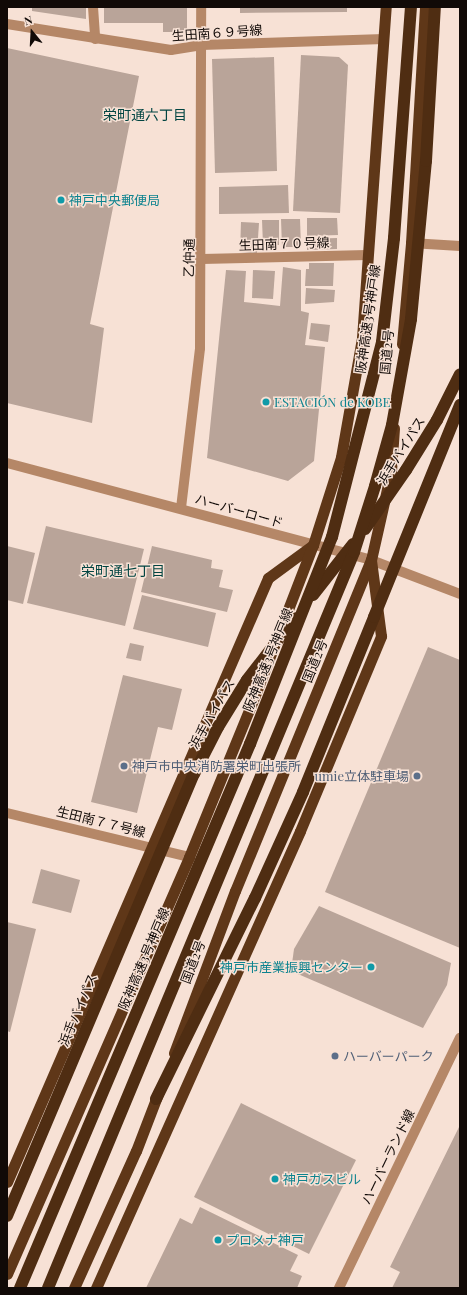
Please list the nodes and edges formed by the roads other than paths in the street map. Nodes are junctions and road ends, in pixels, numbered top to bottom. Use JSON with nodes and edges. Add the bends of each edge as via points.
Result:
{"nodes":[{"id":1,"x":94,"y":7,"type":"edge"},
{"id":2,"x":201,"y":7,"type":"edge"},
{"id":3,"x":386,"y":7,"type":"edge"},
{"id":4,"x":411,"y":7,"type":"edge"},
{"id":5,"x":425,"y":7,"type":"edge"},
{"id":6,"x":435,"y":7,"type":"edge"},
{"id":7,"x":7,"y":24,"type":"edge"},
{"id":8,"x":95,"y":39,"type":"junction"},
{"id":9,"x":384,"y":39,"type":"junction"},
{"id":10,"x":201,"y":45,"type":"junction"},
{"id":11,"x":411,"y":243,"type":"junction"},
{"id":12,"x":460,"y":246,"type":"edge"},
{"id":13,"x":367,"y":255,"type":"junction"},
{"id":14,"x":202,"y":260,"type":"junction"},
{"id":15,"x":460,"y":374,"type":"edge"},
{"id":16,"x":460,"y":405,"type":"edge"},
{"id":17,"x":7,"y":463,"type":"edge"},
{"id":18,"x":181,"y":508,"type":"junction"},
{"id":19,"x":313,"y":545,"type":"junction"},
{"id":20,"x":371,"y":560,"type":"junction"},
{"id":21,"x":460,"y":594,"type":"edge"},
{"id":22,"x":7,"y":813,"type":"edge"},
{"id":23,"x":150,"y":848,"type":"junction"},
{"id":24,"x":189,"y":857,"type":"junction"},
{"id":25,"x":460,"y":1038,"type":"edge"},
{"id":26,"x":156,"y":1099,"type":"junction"},
{"id":27,"x":7,"y":1182,"type":"edge"},
{"id":28,"x":7,"y":1216,"type":"edge"},
{"id":29,"x":7,"y":1274,"type":"edge"},
{"id":30,"x":20,"y":1288,"type":"edge"},
{"id":31,"x":48,"y":1288,"type":"edge"},
{"id":32,"x":74,"y":1288,"type":"edge"},
{"id":33,"x":96,"y":1288,"type":"edge"},
{"id":34,"x":339,"y":1288,"type":"edge"}],
"edges":[{"from":1,"to":8,"type":"street"},
{"from":2,"to":10,"type":"street","name":"乙仲通"},
{"from":3,"to":9,"type":"highway","name":"国道2号"},
{"from":4,"to":30,"type":"highway","name":"阪神高速3号神戸線","bridge":true,"via":[[394,238],[382,342],[332,537],[250,744]]},
{"from":5,"to":11,"type":"highway","name":"国道2号"},
{"from":6,"to":31,"type":"highway","bridge":true,"via":[[426,161],[411,319],[392,425],[375,486],[354,552]]},
{"from":7,"to":8,"type":"street","name":"生田南６９号線"},
{"from":8,"to":10,"type":"street","name":"生田南６９号線","via":[[171,50]]},
{"from":9,"to":10,"type":"street","name":"生田南６９号線"},
{"from":9,"to":13,"type":"highway","name":"国道2号"},
{"from":10,"to":14,"type":"street","name":"乙仲通"},
{"from":11,"to":12,"type":"street"},
{"from":11,"to":20,"type":"highway","name":"国道2号","via":[[391,471]]},
{"from":13,"to":14,"type":"street","name":"生田南７０号線"},
{"from":13,"to":19,"type":"highway","name":"国道2号","via":[[362,338],[341,457]]},
{"from":14,"to":18,"type":"street","name":"乙仲通","via":[[200,348]]},
{"from":15,"to":28,"type":"highway","name":"浜手バイパス","bridge":true,"via":[[437,420],[372,520],[247,680],[218,727],[171,826]]},
{"from":16,"to":26,"type":"highway","bridge":true,"via":[[303,792],[255,898]]},
{"from":17,"to":18,"type":"street","name":"ハーバーロード"},
{"from":18,"to":19,"type":"street","name":"ハーバーロード"},
{"from":19,"to":20,"type":"street","name":"ハーバーロード"},
{"from":19,"to":23,"type":"highway","via":[[268,578]]},
{"from":19,"to":24,"type":"highway","name":"国道2号"},
{"from":20,"to":21,"type":"street","name":"ハーバーロード"},
{"from":20,"to":26,"type":"highway","name":"国道2号","via":[[235,890]]},
{"from":20,"to":33,"type":"highway","via":[[381,636],[300,831]]},
{"from":22,"to":23,"type":"street","name":"生田南７７号線"},
{"from":23,"to":24,"type":"street","name":"生田南７７号線"},
{"from":23,"to":27,"type":"highway"},
{"from":24,"to":29,"type":"highway","name":"国道2号"},
{"from":25,"to":34,"type":"street","name":"ハーバーランド線"},
{"from":26,"to":32,"type":"highway","name":"国道2号","via":[[136,1151]]}]}
